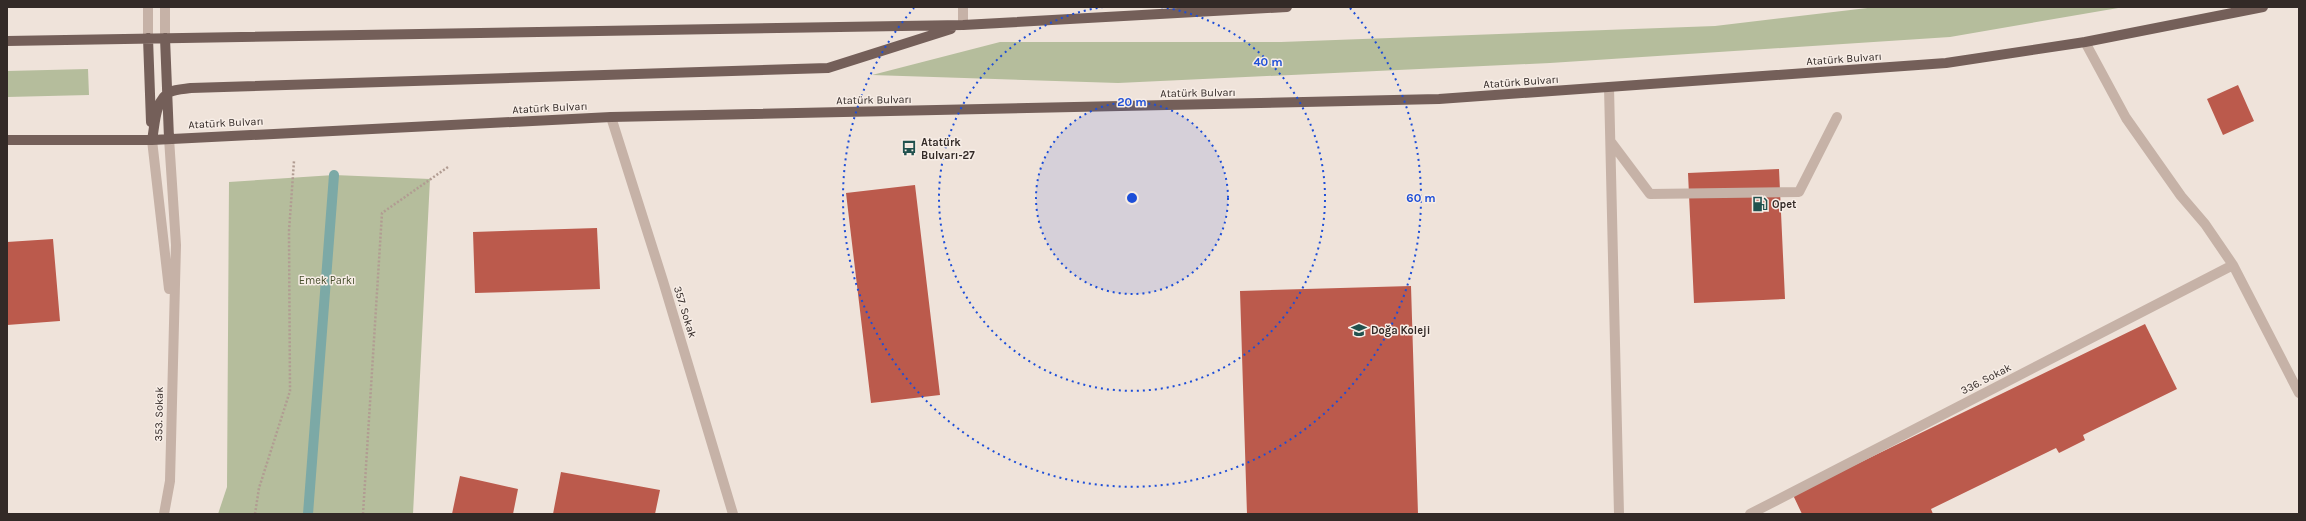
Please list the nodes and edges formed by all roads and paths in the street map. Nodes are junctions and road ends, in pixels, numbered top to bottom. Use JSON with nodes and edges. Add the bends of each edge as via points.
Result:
{"nodes":[{"id":1,"x":148,"y":7,"type":"edge"},
{"id":2,"x":165,"y":7,"type":"edge"},
{"id":3,"x":963,"y":7,"type":"edge"},
{"id":4,"x":1287,"y":7,"type":"edge"},
{"id":5,"x":2263,"y":7,"type":"edge"},
{"id":6,"x":963,"y":25,"type":"junction"},
{"id":7,"x":148,"y":38,"type":"junction"},
{"id":8,"x":166,"y":38,"type":"junction"},
{"id":9,"x":7,"y":41,"type":"edge"},
{"id":10,"x":2085,"y":42,"type":"junction"},
{"id":11,"x":1609,"y":87,"type":"junction"},
{"id":12,"x":168,"y":92,"type":"junction"},
{"id":13,"x":611,"y":117,"type":"junction"},
{"id":14,"x":1837,"y":117,"type":"dead end"},
{"id":15,"x":168,"y":138,"type":"junction"},
{"id":16,"x":7,"y":140,"type":"edge"},
{"id":17,"x":152,"y":140,"type":"junction"},
{"id":18,"x":1610,"y":142,"type":"junction"},
{"id":19,"x":294,"y":161,"type":"dead end"},
{"id":20,"x":448,"y":167,"type":"dead end"},
{"id":21,"x":2233,"y":265,"type":"junction"},
{"id":22,"x":173,"y":315,"type":"junction"},
{"id":23,"x":2299,"y":393,"type":"edge"},
{"id":24,"x":164,"y":514,"type":"edge"},
{"id":25,"x":256,"y":514,"type":"edge"},
{"id":26,"x":363,"y":514,"type":"edge"},
{"id":27,"x":733,"y":514,"type":"edge"},
{"id":28,"x":1619,"y":514,"type":"edge"},
{"id":29,"x":1750,"y":514,"type":"edge"}],
"edges":[{"from":1,"to":7,"type":"street"},
{"from":2,"to":8,"type":"street"},
{"from":3,"to":6,"type":"street"},
{"from":4,"to":6,"type":"main road"},
{"from":5,"to":10,"type":"main road","name":"Atatürk Bulvarı"},
{"from":6,"to":8,"type":"main road"},
{"from":6,"to":12,"type":"main road","via":[[828,68],[199,88]]},
{"from":7,"to":8,"type":"main road"},
{"from":7,"to":9,"type":"main road"},
{"from":7,"to":17,"type":"main road"},
{"from":8,"to":12,"type":"main road"},
{"from":10,"to":11,"type":"main road","name":"Atatürk Bulvarı","via":[[1946,63]]},
{"from":10,"to":21,"type":"street","via":[[2126,118]]},
{"from":11,"to":13,"type":"main road","name":"Atatürk Bulvarı","via":[[1438,100]]},
{"from":11,"to":18,"type":"street"},
{"from":12,"to":15,"type":"main road"},
{"from":12,"to":17,"type":"main road","via":[[159,103]]},
{"from":13,"to":15,"type":"main road","name":"Atatürk Bulvarı"},
{"from":13,"to":27,"type":"street","name":"357. Sokak"},
{"from":14,"to":18,"type":"street","via":[[1799,192],[1650,194]]},
{"from":15,"to":17,"type":"main road","name":"Atatürk Bulvarı"},
{"from":15,"to":22,"type":"street","via":[[176,245]]},
{"from":16,"to":17,"type":"main road","name":"Atatürk Bulvarı"},
{"from":17,"to":22,"type":"street"},
{"from":18,"to":28,"type":"street"},
{"from":19,"to":25,"type":"path","via":[[289,231],[290,391],[259,488]]},
{"from":20,"to":26,"type":"path","via":[[382,213]]},
{"from":21,"to":23,"type":"street"},
{"from":21,"to":29,"type":"street","name":"336. Sokak"},
{"from":22,"to":24,"type":"street","name":"353. Sokak","via":[[170,482]]}]}
